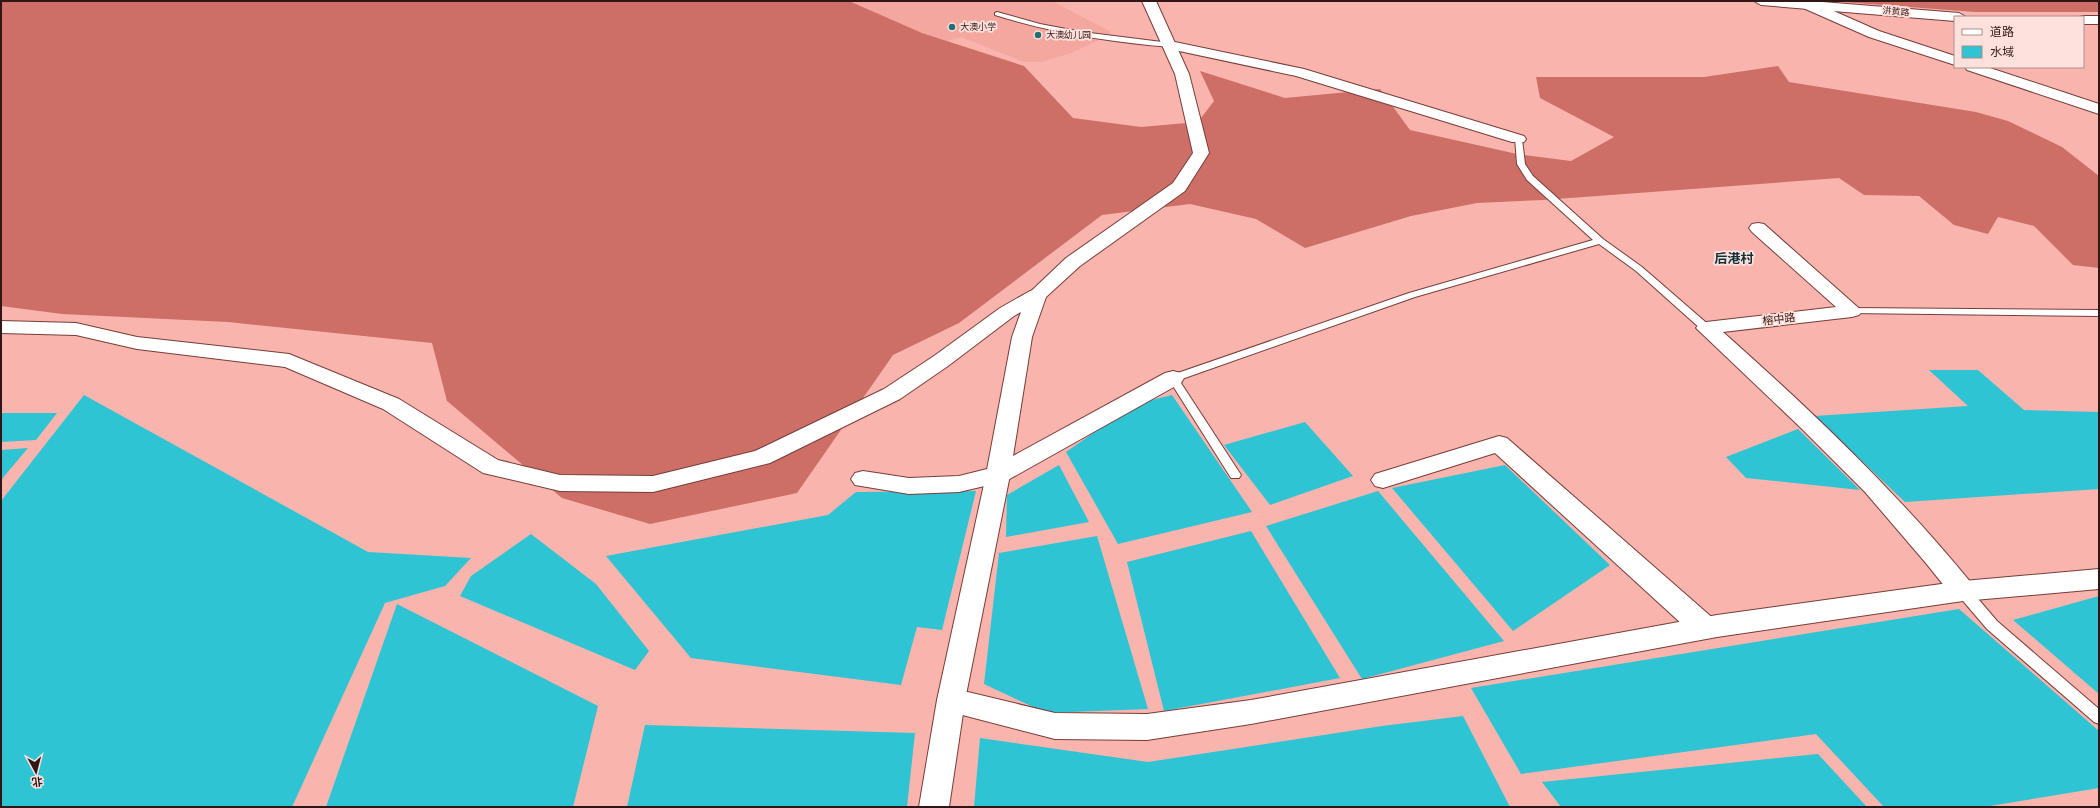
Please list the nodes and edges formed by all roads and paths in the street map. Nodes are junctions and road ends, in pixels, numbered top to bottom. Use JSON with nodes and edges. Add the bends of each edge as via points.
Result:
{"nodes":[{"id":1,"x":1149,"y":1,"type":"edge"},
{"id":2,"x":1762,"y":1,"type":"edge"},
{"id":3,"x":1806,"y":4,"type":"junction"},
{"id":4,"x":997,"y":14,"type":"dead end"},
{"id":5,"x":1954,"y":17,"type":"edge"},
{"id":6,"x":2084,"y":20,"type":"edge"},
{"id":7,"x":2099,"y":20,"type":"edge"},
{"id":8,"x":1170,"y":45,"type":"junction"},
{"id":9,"x":1954,"y":61,"type":"edge"},
{"id":10,"x":1975,"y":68,"type":"edge"},
{"id":11,"x":2099,"y":109,"type":"edge"},
{"id":12,"x":1518,"y":139,"type":"joint"},
{"id":13,"x":1758,"y":228,"type":"dead end"},
{"id":14,"x":1600,"y":241,"type":"junction"},
{"id":15,"x":1038,"y":295,"type":"junction"},
{"id":16,"x":1852,"y":311,"type":"junction"},
{"id":17,"x":2099,"y":314,"type":"edge"},
{"id":18,"x":1,"y":327,"type":"edge"},
{"id":19,"x":1706,"y":328,"type":"junction"},
{"id":20,"x":1173,"y":378,"type":"junction"},
{"id":21,"x":998,"y":475,"type":"junction"},
{"id":22,"x":1235,"y":475,"type":"dead end"},
{"id":23,"x":863,"y":479,"type":"dead end"},
{"id":24,"x":1383,"y":480,"type":"dead end"},
{"id":25,"x":2099,"y":579,"type":"edge"},
{"id":26,"x":1963,"y":591,"type":"junction"},
{"id":27,"x":1705,"y":628,"type":"junction"},
{"id":28,"x":951,"y":700,"type":"junction"},
{"id":29,"x":2099,"y":718,"type":"edge"},
{"id":30,"x":934,"y":807,"type":"edge"}],
"edges":[{"from":1,"to":8,"type":"street"},
{"from":2,"to":3,"type":"street","name":"汫黄路"},
{"from":3,"to":5,"type":"street","name":"汫黄路"},
{"from":3,"to":9,"type":"street","via":[[1874,34]]},
{"from":4,"to":8,"type":"lane","via":[[1045,28],[1120,41]]},
{"from":6,"to":7,"type":"street"},
{"from":8,"to":12,"type":"street","via":[[1299,72]]},
{"from":8,"to":15,"type":"street","via":[[1182,74],[1200,153],[1179,187],[1073,262]]},
{"from":10,"to":11,"type":"street"},
{"from":12,"to":14,"type":"lane","via":[[1521,164],[1530,178]]},
{"from":13,"to":16,"type":"street"},
{"from":14,"to":19,"type":"lane","via":[[1639,269]]},
{"from":14,"to":20,"type":"lane","via":[[1412,295]]},
{"from":15,"to":18,"type":"street","via":[[1007,312],[892,394],[762,457],[653,484],[560,483],[491,467],[391,404],[289,361],[138,344],[76,329]]},
{"from":15,"to":21,"type":"street","via":[[1022,337]]},
{"from":16,"to":17,"type":"lane"},
{"from":16,"to":19,"type":"street","name":"榕中路"},
{"from":19,"to":26,"type":"street","via":[[1796,409],[1883,496],[1935,554]]},
{"from":20,"to":21,"type":"street"},
{"from":20,"to":22,"type":"lane"},
{"from":21,"to":23,"type":"street","via":[[959,484],[909,486]]},
{"from":21,"to":28,"type":"street"},
{"from":24,"to":27,"type":"street","via":[[1499,444]]},
{"from":25,"to":26,"type":"street"},
{"from":26,"to":27,"type":"street"},
{"from":26,"to":29,"type":"lane","via":[[1992,625]]},
{"from":27,"to":28,"type":"street","via":[[1251,712],[1147,727],[1055,726]]},
{"from":28,"to":30,"type":"street"}]}
